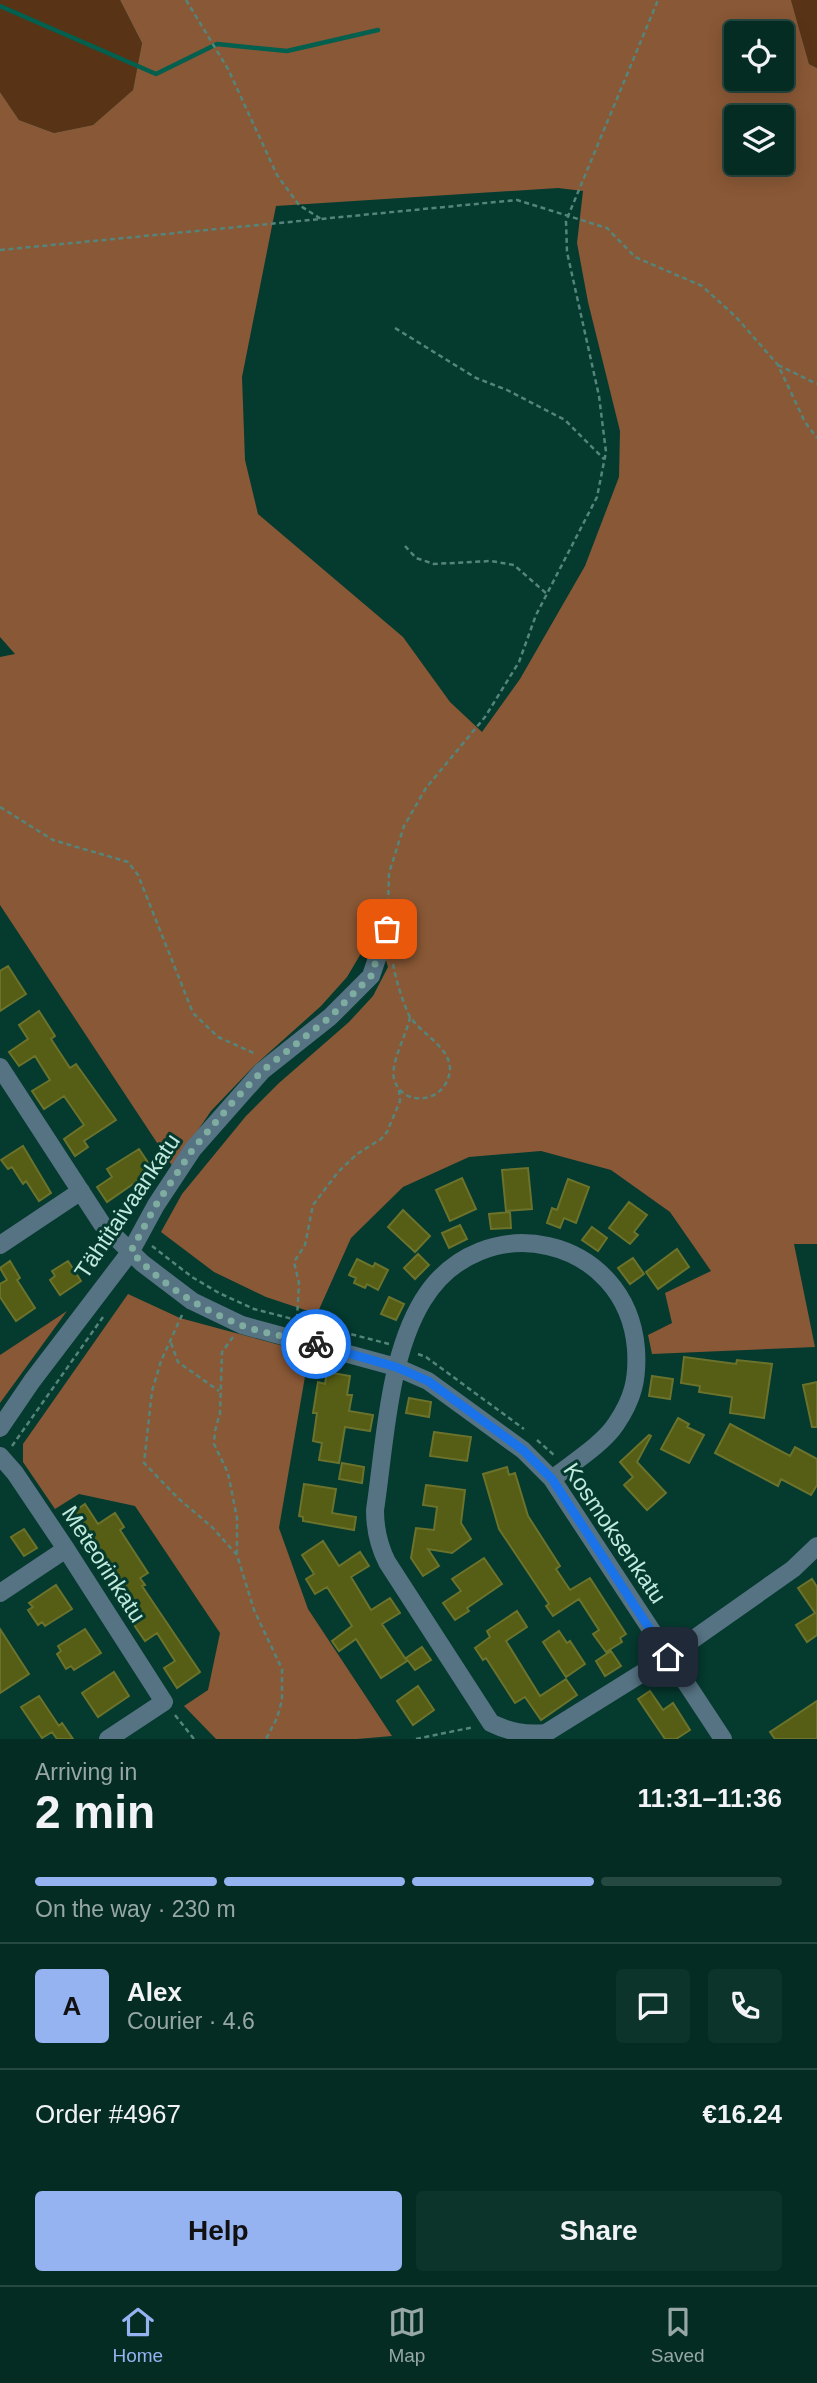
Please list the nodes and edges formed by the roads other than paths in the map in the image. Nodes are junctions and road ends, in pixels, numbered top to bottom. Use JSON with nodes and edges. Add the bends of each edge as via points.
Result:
{"nodes":[{"id":1,"x":387,"y":929,"type":"road end"},
{"id":2,"x":0,"y":1067,"type":"edge"},
{"id":3,"x":81,"y":1191,"type":"junction"},
{"id":4,"x":135,"y":1244,"type":"junction"},
{"id":5,"x":0,"y":1245,"type":"edge"},
{"id":6,"x":396,"y":1367,"type":"junction"},
{"id":7,"x":0,"y":1428,"type":"edge"},
{"id":8,"x":2,"y":1457,"type":"edge"},
{"id":9,"x":559,"y":1474,"type":"junction"},
{"id":10,"x":817,"y":1546,"type":"edge"},
{"id":11,"x":66,"y":1549,"type":"junction"},
{"id":12,"x":0,"y":1593,"type":"edge"},
{"id":13,"x":668,"y":1657,"type":"junction"},
{"id":14,"x":108,"y":1739,"type":"edge"},
{"id":15,"x":723,"y":1739,"type":"edge"}],
"edges":[{"from":1,"to":4,"type":"street","name":"Tähtitaivaankatu","via":[[371,976],[232,1103],[193,1149]]},
{"from":2,"to":3,"type":"street","name":"Kosmoksenkatu"},
{"from":3,"to":4,"type":"street","name":"Kosmoksenkatu","via":[[102,1224]]},
{"from":3,"to":5,"type":"street"},
{"from":4,"to":6,"type":"street","name":"Kosmoksenkatu","via":[[142,1263],[192,1301],[242,1325]]},
{"from":4,"to":7,"type":"street","name":"Tähtitaivaankatu"},
{"from":6,"to":9,"type":"street","name":"Kosmoksenkatu","via":[[428,1381]]},
{"from":6,"to":9,"type":"street","via":[[424,1298],[447,1271],[481,1250],[521,1242],[582,1258],[626,1305],[635,1333],[637,1366],[632,1398],[614,1427]]},
{"from":6,"to":13,"type":"street","via":[[375,1510],[380,1548],[491,1723],[510,1732],[546,1733]]},
{"from":8,"to":11,"type":"street","name":"Meteorinkatu"},
{"from":9,"to":13,"type":"street","name":"Kosmoksenkatu"},
{"from":10,"to":13,"type":"street","via":[[793,1570]]},
{"from":11,"to":12,"type":"street"},
{"from":11,"to":14,"type":"street","name":"Meteorinkatu","via":[[164,1702]]},
{"from":13,"to":15,"type":"street","name":"Kosmoksenkatu"}]}
